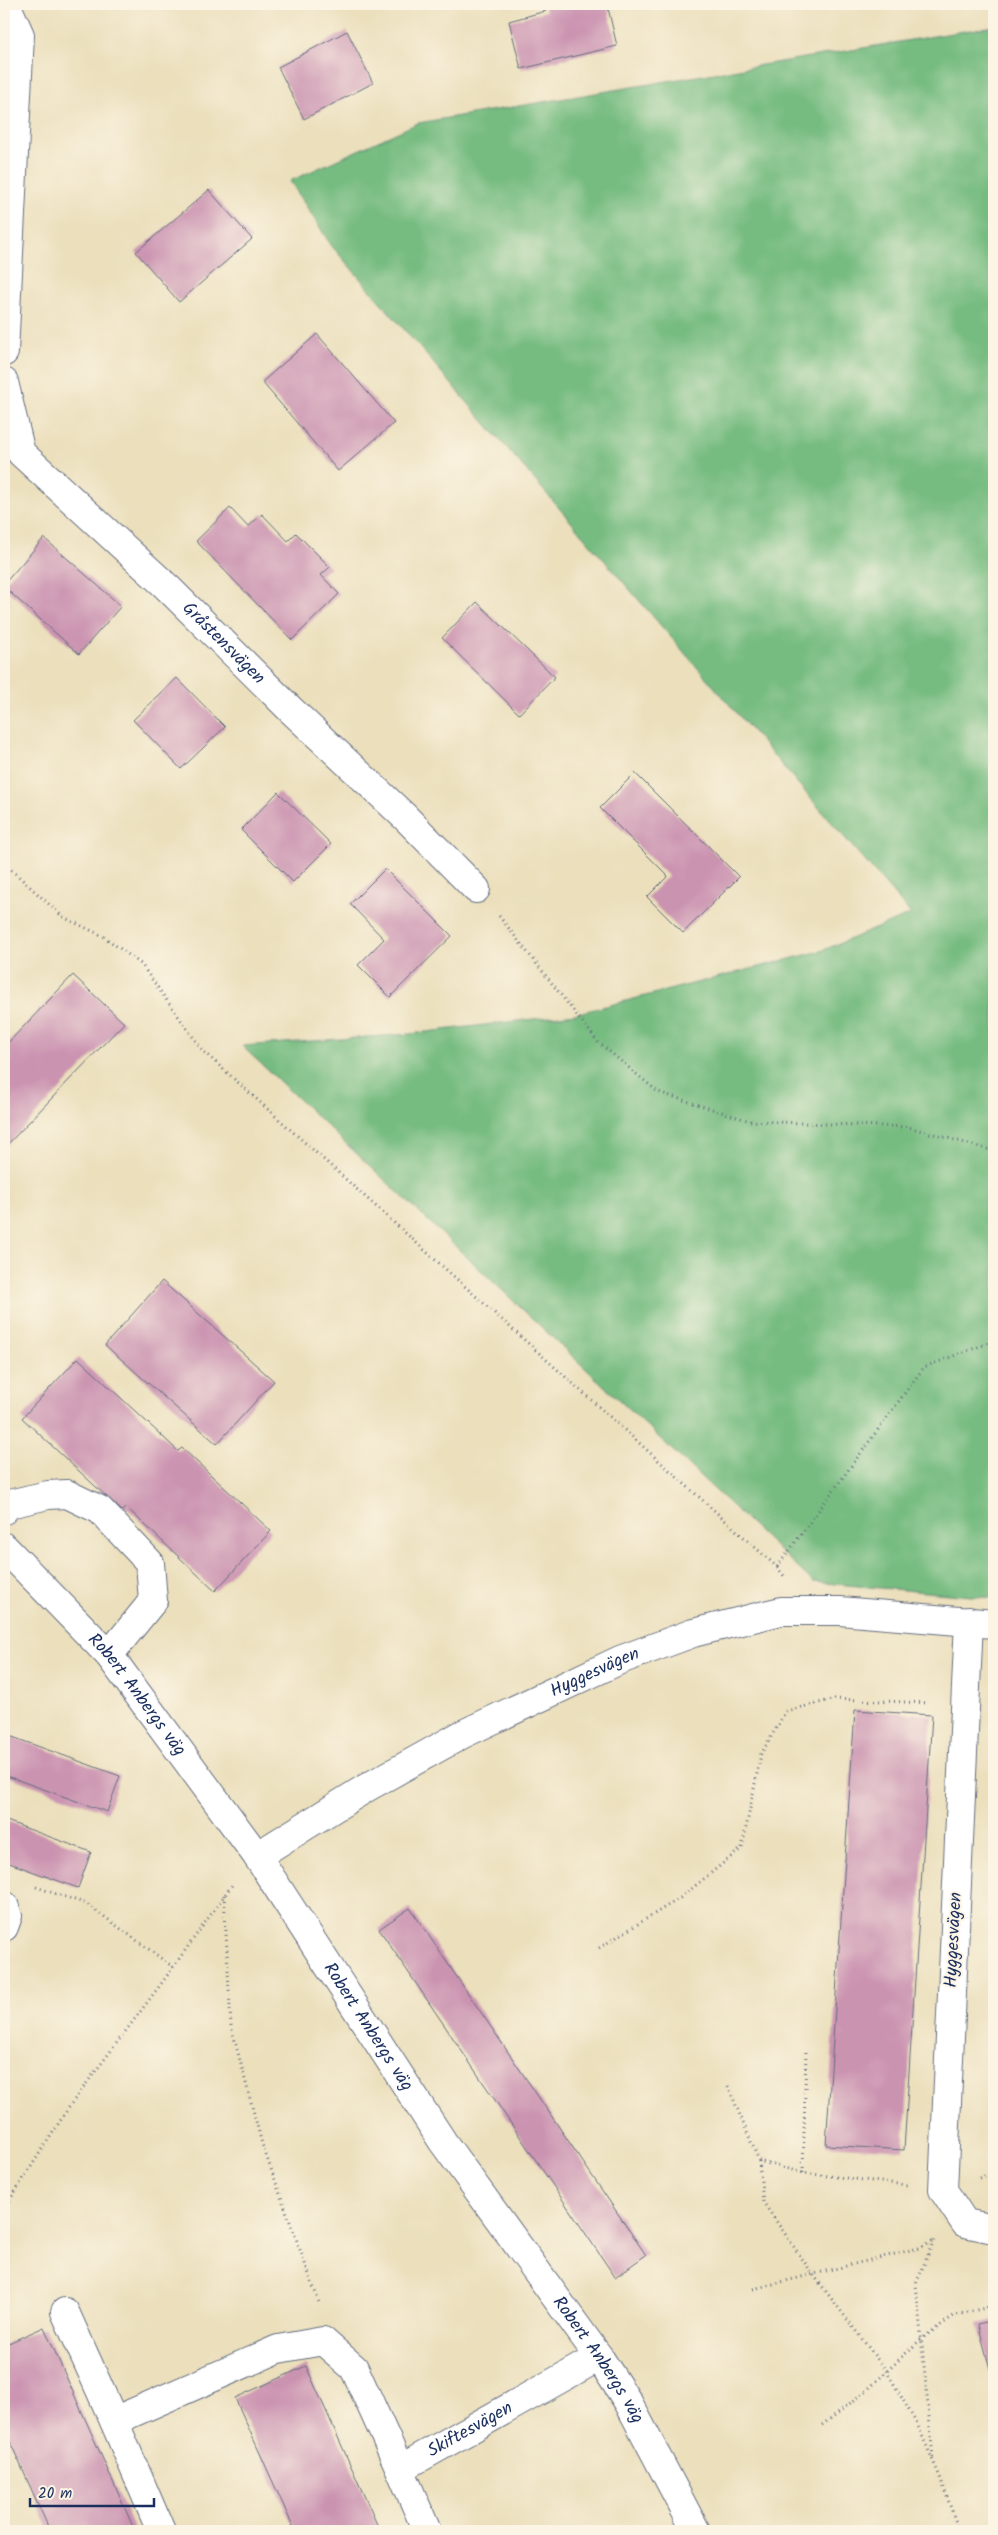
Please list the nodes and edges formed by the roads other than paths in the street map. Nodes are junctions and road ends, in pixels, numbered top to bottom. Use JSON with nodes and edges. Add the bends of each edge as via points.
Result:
{"nodes":[{"id":1,"x":6,"y":4,"type":"edge"},
{"id":2,"x":10,"y":104,"type":"edge"},
{"id":3,"x":4,"y":352,"type":"edge"},
{"id":4,"x":4,"y":382,"type":"edge"},
{"id":5,"x":476,"y":888,"type":"road end"},
{"id":6,"x":4,"y":1510,"type":"edge"},
{"id":7,"x":4,"y":1547,"type":"edge"},
{"id":8,"x":982,"y":1623,"type":"edge"},
{"id":9,"x":109,"y":1655,"type":"junction"},
{"id":10,"x":257,"y":1856,"type":"junction"},
{"id":11,"x":4,"y":1905,"type":"edge"},
{"id":12,"x":4,"y":1927,"type":"edge"},
{"id":13,"x":994,"y":2228,"type":"edge"},
{"id":14,"x":65,"y":2312,"type":"dead end"},
{"id":15,"x":599,"y":2358,"type":"junction"},
{"id":16,"x":114,"y":2421,"type":"junction"},
{"id":17,"x":400,"y":2469,"type":"junction"},
{"id":18,"x":161,"y":2531,"type":"edge"},
{"id":19,"x":428,"y":2531,"type":"edge"},
{"id":20,"x":696,"y":2531,"type":"edge"}],
"edges":[{"from":1,"to":2,"type":"street","via":[[20,34]]},
{"from":2,"to":3,"type":"street"},
{"from":4,"to":5,"type":"street","name":"Gråstensvägen","via":[[21,453],[167,587]]},
{"from":6,"to":9,"type":"street","via":[[8,1504],[67,1494],[100,1510],[150,1563],[153,1601]]},
{"from":7,"to":9,"type":"street","name":"Robert Anbergs väg"},
{"from":8,"to":10,"type":"street","name":"Hyggesvägen","via":[[781,1611],[693,1633],[620,1660],[463,1734],[366,1788]]},
{"from":8,"to":13,"type":"street","name":"Hyggesvägen","via":[[965,1704],[944,2190],[965,2223]]},
{"from":9,"to":10,"type":"street","name":"Robert Anbergs väg"},
{"from":10,"to":15,"type":"street","name":"Robert Anbergs väg","via":[[443,2142]]},
{"from":11,"to":12,"type":"street","via":[[8,1916]]},
{"from":14,"to":16,"type":"street"},
{"from":15,"to":17,"type":"street","name":"Skiftesvägen"},
{"from":15,"to":20,"type":"street","name":"Robert Anbergs väg","via":[[628,2402]]},
{"from":16,"to":17,"type":"street","via":[[278,2349],[323,2341],[354,2368]]},
{"from":16,"to":18,"type":"street"},
{"from":17,"to":19,"type":"street"}]}
